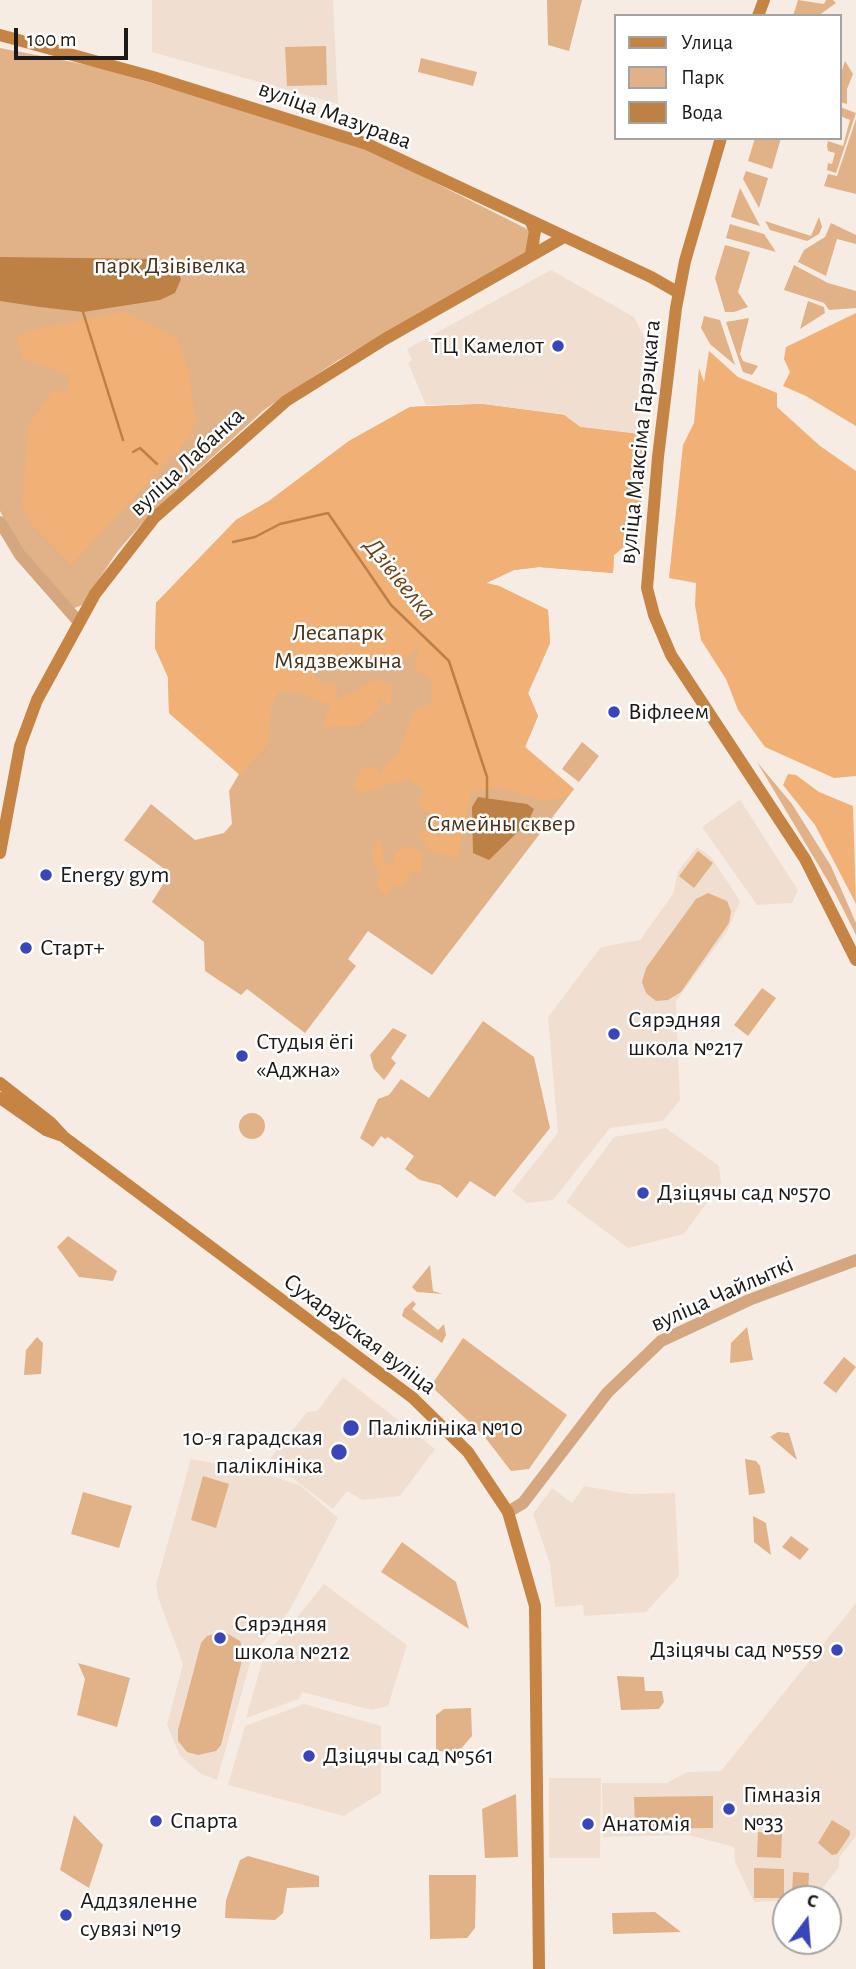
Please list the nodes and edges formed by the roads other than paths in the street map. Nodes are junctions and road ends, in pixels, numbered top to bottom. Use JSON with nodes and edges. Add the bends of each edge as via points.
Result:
{"nodes":[{"id":1,"x":0,"y":35,"type":"edge"},
{"id":2,"x":720,"y":140,"type":"edge"},
{"id":3,"x":530,"y":220,"type":"junction"},
{"id":4,"x":564,"y":237,"type":"junction"},
{"id":5,"x":531,"y":254,"type":"junction"},
{"id":6,"x":679,"y":293,"type":"junction"},
{"id":7,"x":0,"y":522,"type":"edge"},
{"id":8,"x":78,"y":621,"type":"junction"},
{"id":9,"x":0,"y":853,"type":"edge"},
{"id":10,"x":856,"y":960,"type":"edge"},
{"id":11,"x":0,"y":1083,"type":"edge"},
{"id":12,"x":0,"y":1097,"type":"edge"},
{"id":13,"x":13,"y":1107,"type":"junction"},
{"id":14,"x":0,"y":1112,"type":"edge"},
{"id":15,"x":64,"y":1137,"type":"junction"},
{"id":16,"x":856,"y":1260,"type":"edge"},
{"id":17,"x":508,"y":1512,"type":"junction"},
{"id":18,"x":539,"y":1969,"type":"edge"}],
"edges":[{"from":1,"to":3,"type":"main road","name":"вуліца Мазурава","via":[[338,133]]},
{"from":2,"to":6,"type":"main road"},
{"from":3,"to":4,"type":"main road","name":"вуліца Мазурава"},
{"from":3,"to":5,"type":"main road","via":[[535,231]]},
{"from":4,"to":5,"type":"main road","name":"вуліца Лабанка"},
{"from":4,"to":6,"type":"main road","name":"вуліца Мазурава"},
{"from":5,"to":8,"type":"main road","name":"вуліца Лабанка","via":[[335,368],[253,427],[154,518]]},
{"from":6,"to":10,"type":"main road","name":"вуліца Максіма Гарэцкага","via":[[657,457],[647,573],[651,606],[671,655],[805,859]]},
{"from":7,"to":8,"type":"street","via":[[20,555]]},
{"from":8,"to":9,"type":"main road","name":"вуліца Лабанка","via":[[37,699],[20,746]]},
{"from":11,"to":15,"type":"main road","name":"Сухараўская вуліца"},
{"from":12,"to":13,"type":"main road","name":"Сухараўская вуліца"},
{"from":13,"to":14,"type":"main road"},
{"from":13,"to":15,"type":"main road","name":"Сухараўская вуліца"},
{"from":15,"to":17,"type":"main road","name":"Сухараўская вуліца","via":[[413,1398],[468,1452]]},
{"from":16,"to":17,"type":"street","name":"вуліца Чайлыткі","via":[[749,1300],[661,1341],[607,1393],[523,1503]]},
{"from":17,"to":18,"type":"main road","name":"Сухараўская вуліца","via":[[535,1606]]}]}
